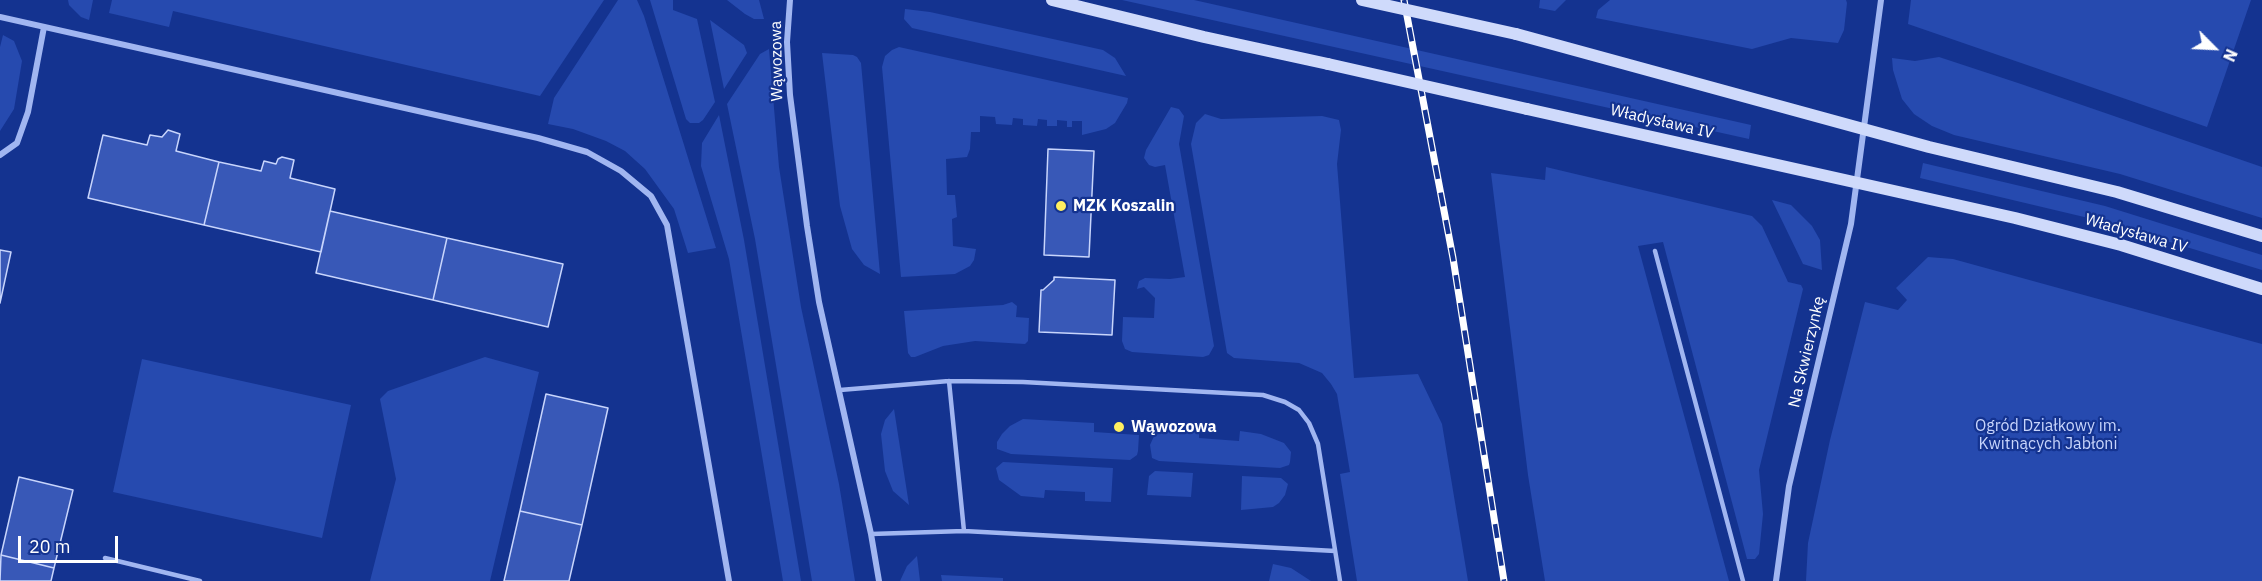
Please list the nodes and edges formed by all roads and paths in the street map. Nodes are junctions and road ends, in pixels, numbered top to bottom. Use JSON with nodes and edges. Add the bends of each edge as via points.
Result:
{"nodes":[{"id":1,"x":790,"y":0,"type":"edge"},
{"id":2,"x":1052,"y":0,"type":"edge"},
{"id":3,"x":1362,"y":0,"type":"edge"},
{"id":4,"x":1881,"y":0,"type":"edge"},
{"id":5,"x":0,"y":17,"type":"edge"},
{"id":6,"x":44,"y":27,"type":"junction"},
{"id":7,"x":1865,"y":130,"type":"junction"},
{"id":8,"x":0,"y":155,"type":"edge"},
{"id":9,"x":1858,"y":184,"type":"junction"},
{"id":10,"x":2262,"y":236,"type":"edge"},
{"id":11,"x":1655,"y":251,"type":"dead end"},
{"id":12,"x":2262,"y":289,"type":"edge"},
{"id":13,"x":949,"y":381,"type":"junction"},
{"id":14,"x":840,"y":390,"type":"junction"},
{"id":15,"x":964,"y":531,"type":"junction"},
{"id":16,"x":871,"y":534,"type":"junction"},
{"id":17,"x":1335,"y":550,"type":"junction"},
{"id":18,"x":105,"y":558,"type":"dead end"},
{"id":19,"x":200,"y":581,"type":"edge"},
{"id":20,"x":729,"y":581,"type":"edge"},
{"id":21,"x":879,"y":581,"type":"edge"},
{"id":22,"x":1340,"y":581,"type":"edge"},
{"id":23,"x":1743,"y":581,"type":"edge"},
{"id":24,"x":1776,"y":581,"type":"edge"}],
"edges":[{"from":1,"to":14,"type":"street","name":"Wąwozowa","via":[[788,73],[796,149],[819,302]]},
{"from":2,"to":9,"type":"main road","name":"Władysława IV","bridge":true},
{"from":3,"to":7,"type":"main road","bridge":true,"via":[[1516,34]]},
{"from":4,"to":7,"type":"street"},
{"from":5,"to":6,"type":"street"},
{"from":6,"to":8,"type":"street","via":[[28,112],[16,143]]},
{"from":6,"to":20,"type":"street","via":[[538,138],[586,152],[621,171],[651,196],[667,225]]},
{"from":7,"to":9,"type":"street","name":"Na Skwierzynkę"},
{"from":7,"to":10,"type":"main road","via":[[2148,200]]},
{"from":9,"to":12,"type":"main road","name":"Władysława IV","via":[[2099,239]]},
{"from":9,"to":24,"type":"street","name":"Na Skwierzynkę","via":[[1789,486]]},
{"from":11,"to":23,"type":"lane"},
{"from":13,"to":14,"type":"lane"},
{"from":13,"to":15,"type":"lane"},
{"from":13,"to":17,"type":"lane","via":[[1263,395],[1285,402],[1299,410],[1318,444]]},
{"from":14,"to":16,"type":"street","name":"Wąwozowa"},
{"from":15,"to":16,"type":"lane"},
{"from":15,"to":17,"type":"lane"},
{"from":16,"to":21,"type":"street","name":"Wąwozowa"},
{"from":17,"to":22,"type":"lane"},
{"from":18,"to":19,"type":"lane"}]}
